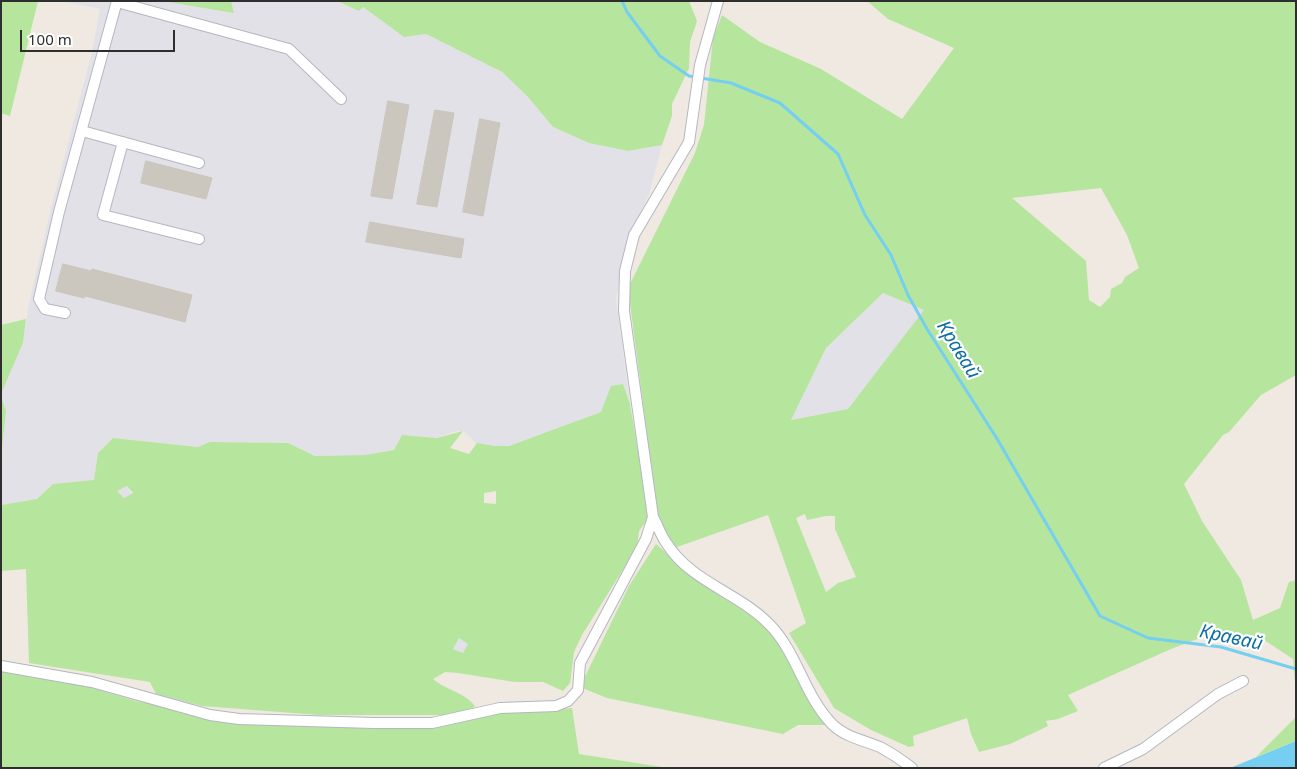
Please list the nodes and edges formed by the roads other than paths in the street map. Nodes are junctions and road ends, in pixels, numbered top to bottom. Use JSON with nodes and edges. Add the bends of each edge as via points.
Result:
{"nodes":[{"id":1,"x":718,"y":1,"type":"edge"},
{"id":2,"x":117,"y":2,"type":"edge"},
{"id":3,"x":341,"y":99,"type":"dead end"},
{"id":4,"x":82,"y":132,"type":"junction"},
{"id":5,"x":123,"y":142,"type":"junction"},
{"id":6,"x":199,"y":163,"type":"dead end"},
{"id":7,"x":199,"y":239,"type":"dead end"},
{"id":8,"x":65,"y":313,"type":"dead end"},
{"id":9,"x":653,"y":517,"type":"junction"},
{"id":10,"x":1,"y":666,"type":"edge"},
{"id":11,"x":1243,"y":681,"type":"dead end"},
{"id":12,"x":912,"y":768,"type":"edge"},
{"id":13,"x":1104,"y":768,"type":"edge"}],
"edges":[{"from":1,"to":9,"type":"street","via":[[700,65],[689,142],[634,235],[625,271],[624,311]]},
{"from":2,"to":3,"type":"street","via":[[289,49]]},
{"from":2,"to":4,"type":"street"},
{"from":4,"to":5,"type":"street"},
{"from":4,"to":8,"type":"street","via":[[39,299],[45,309]]},
{"from":5,"to":6,"type":"street"},
{"from":5,"to":7,"type":"street","via":[[104,215]]},
{"from":9,"to":10,"type":"street","via":[[646,539],[580,664],[578,690],[568,701],[556,706],[500,708],[432,723],[239,719],[210,715],[92,682]]},
{"from":9,"to":12,"type":"street","via":[[666,544],[683,564],[769,624],[784,642],[832,723],[845,734],[880,748]]},
{"from":11,"to":13,"type":"street","via":[[1218,694],[1143,748]]}]}
